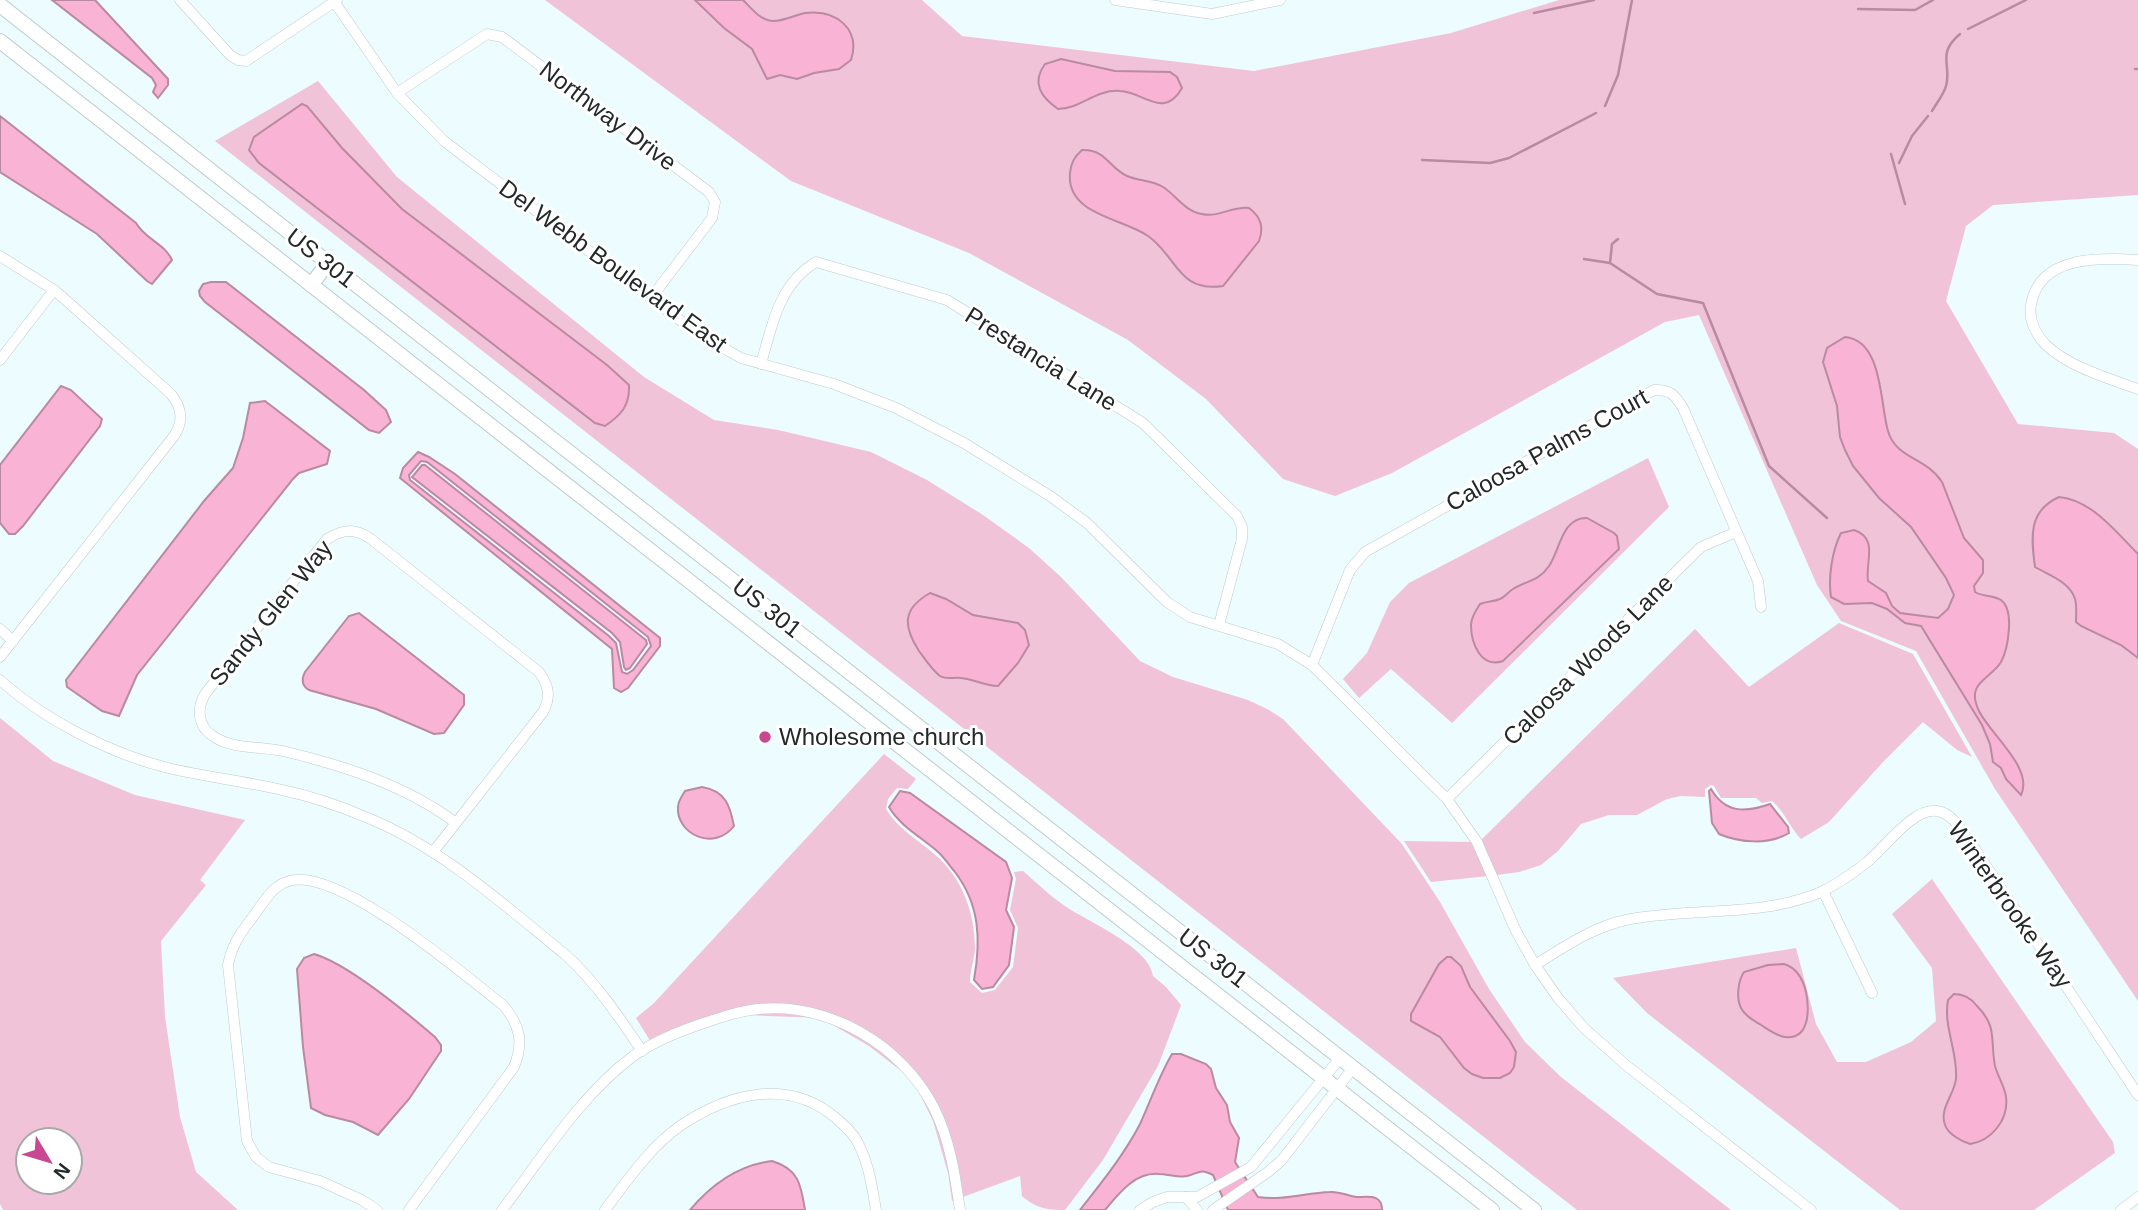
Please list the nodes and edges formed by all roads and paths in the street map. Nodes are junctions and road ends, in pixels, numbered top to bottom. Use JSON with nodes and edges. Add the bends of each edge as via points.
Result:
{"nodes":[{"id":1,"x":180,"y":0,"type":"edge"},
{"id":2,"x":1115,"y":0,"type":"edge"},
{"id":3,"x":1280,"y":0,"type":"edge"},
{"id":4,"x":335,"y":1,"type":"edge"},
{"id":5,"x":1261,"y":2,"type":"edge"},
{"id":6,"x":0,"y":5,"type":"edge"},
{"id":7,"x":0,"y":41,"type":"edge"},
{"id":8,"x":397,"y":93,"type":"junction"},
{"id":9,"x":0,"y":256,"type":"edge"},
{"id":10,"x":2138,"y":260,"type":"edge"},
{"id":11,"x":328,"y":263,"type":"junction"},
{"id":12,"x":311,"y":285,"type":"junction"},
{"id":13,"x":54,"y":290,"type":"junction"},
{"id":14,"x":650,"y":298,"type":"junction"},
{"id":15,"x":0,"y":360,"type":"edge"},
{"id":16,"x":761,"y":364,"type":"junction"},
{"id":17,"x":2138,"y":389,"type":"edge"},
{"id":18,"x":1736,"y":532,"type":"junction"},
{"id":19,"x":1761,"y":607,"type":"dead end"},
{"id":20,"x":1219,"y":625,"type":"junction"},
{"id":21,"x":0,"y":629,"type":"edge"},
{"id":22,"x":13,"y":641,"type":"junction"},
{"id":23,"x":0,"y":657,"type":"edge"},
{"id":24,"x":1312,"y":665,"type":"junction"},
{"id":25,"x":0,"y":680,"type":"edge"},
{"id":26,"x":1447,"y":799,"type":"junction"},
{"id":27,"x":456,"y":823,"type":"junction"},
{"id":28,"x":433,"y":852,"type":"junction"},
{"id":29,"x":1823,"y":891,"type":"junction"},
{"id":30,"x":1535,"y":965,"type":"junction"},
{"id":31,"x":1872,"y":993,"type":"dead end"},
{"id":32,"x":642,"y":1051,"type":"junction"},
{"id":33,"x":1340,"y":1058,"type":"junction"},
{"id":34,"x":1353,"y":1068,"type":"junction"},
{"id":35,"x":1324,"y":1078,"type":"junction"},
{"id":36,"x":1337,"y":1088,"type":"junction"},
{"id":37,"x":2138,"y":1095,"type":"edge"},
{"id":38,"x":1186,"y":1197,"type":"junction"},
{"id":39,"x":2138,"y":1197,"type":"edge"},
{"id":40,"x":377,"y":1210,"type":"edge"},
{"id":41,"x":409,"y":1210,"type":"edge"},
{"id":42,"x":502,"y":1210,"type":"edge"},
{"id":43,"x":605,"y":1210,"type":"edge"},
{"id":44,"x":876,"y":1210,"type":"edge"},
{"id":45,"x":960,"y":1210,"type":"edge"},
{"id":46,"x":1140,"y":1210,"type":"edge"},
{"id":47,"x":1197,"y":1210,"type":"edge"},
{"id":48,"x":1213,"y":1210,"type":"edge"},
{"id":49,"x":1492,"y":1210,"type":"edge"},
{"id":50,"x":1534,"y":1210,"type":"edge"},
{"id":51,"x":1811,"y":1210,"type":"edge"},
{"id":52,"x":2121,"y":1210,"type":"edge"}],
"edges":[{"from":1,"to":4,"type":"street","via":[[230,55],[246,61]]},
{"from":2,"to":5,"type":"street","via":[[1212,14]]},
{"from":3,"to":5,"type":"street"},
{"from":4,"to":8,"type":"street","name":"Del Webb Boulevard East"},
{"from":6,"to":11,"type":"main road","name":"US 301","number":"US 301"},
{"from":7,"to":12,"type":"main road","number":"US 301"},
{"from":8,"to":14,"type":"street","name":"Del Webb Boulevard East","via":[[444,141]]},
{"from":8,"to":14,"type":"street","name":"Northway Drive","via":[[487,34],[502,37],[709,192],[715,202],[712,218]]},
{"from":9,"to":13,"type":"street"},
{"from":10,"to":17,"type":"street","via":[[2054,268],[2033,294],[2030,310],[2033,327],[2044,344]]},
{"from":11,"to":12,"type":"main road"},
{"from":11,"to":33,"type":"main road","name":"US 301","number":"US 301"},
{"from":12,"to":35,"type":"main road","number":"US 301"},
{"from":13,"to":15,"type":"street"},
{"from":13,"to":22,"type":"street","via":[[171,394],[181,422]]},
{"from":14,"to":16,"type":"street","name":"Del Webb Boulevard East","via":[[697,333]]},
{"from":16,"to":20,"type":"street","name":"Del Webb Boulevard East","via":[[834,384],[896,408],[964,443],[1087,523],[1167,602],[1190,617]]},
{"from":16,"to":20,"type":"street","name":"Prestancia Lane","via":[[779,302],[803,269],[816,262],[947,300],[1143,423],[1237,516],[1242,539]]},
{"from":18,"to":19,"type":"street","name":"Caloosa Palms Court","via":[[1758,581]]},
{"from":18,"to":24,"type":"street","name":"Caloosa Palms Court","via":[[1683,408],[1674,393],[1654,390],[1365,552],[1350,569]]},
{"from":18,"to":26,"type":"street","name":"Caloosa Woods Lane","via":[[1701,547]]},
{"from":20,"to":24,"type":"street","name":"Del Webb Boulevard East","via":[[1278,644]]},
{"from":21,"to":22,"type":"street"},
{"from":22,"to":23,"type":"street"},
{"from":24,"to":26,"type":"street","name":"Del Webb Boulevard East"},
{"from":25,"to":28,"type":"street","via":[[77,732],[120,751],[164,767],[328,803]]},
{"from":26,"to":30,"type":"street","name":"Del Webb Boulevard East","via":[[1477,842]]},
{"from":27,"to":27,"type":"street","name":"Sandy Glen Way","via":[[424,802],[339,766],[224,742],[213,737],[199,717],[205,694],[327,539],[338,532],[350,530],[371,539],[546,682],[548,702],[543,712]]},
{"from":27,"to":28,"type":"street","name":"Sandy Glen Way"},
{"from":28,"to":32,"type":"street","via":[[587,975]]},
{"from":29,"to":30,"type":"street","name":"Winterbrooke Way","via":[[1784,904],[1623,920],[1585,934]]},
{"from":29,"to":31,"type":"street"},
{"from":29,"to":37,"type":"street","name":"Winterbrooke Way","via":[[1867,862],[1923,812],[1950,816]]},
{"from":30,"to":51,"type":"street","name":"Del Webb Boulevard East","via":[[1584,1028]]},
{"from":32,"to":42,"type":"street","via":[[592,1092]]},
{"from":32,"to":45,"type":"street","via":[[670,1034],[763,1008],[824,1016],[853,1028],[905,1067],[933,1106],[953,1164]]},
{"from":33,"to":34,"type":"main road","name":"US 301","number":"US 301"},
{"from":33,"to":35,"type":"street"},
{"from":34,"to":36,"type":"street"},
{"from":34,"to":50,"type":"main road","name":"US 301","number":"US 301"},
{"from":35,"to":36,"type":"main road","number":"US 301"},
{"from":35,"to":38,"type":"street","via":[[1251,1167],[1213,1190]]},
{"from":36,"to":48,"type":"street","via":[[1281,1161]]},
{"from":36,"to":49,"type":"main road","number":"US 301"},
{"from":38,"to":46,"type":"street","via":[[1167,1198]]},
{"from":38,"to":47,"type":"street"},
{"from":39,"to":52,"type":"street"},
{"from":40,"to":41,"type":"street","via":[[320,1181],[269,1167],[247,1141],[228,965],[232,945],[269,895],[289,881],[322,884],[392,921],[503,1005],[521,1036],[514,1067]]},
{"from":43,"to":44,"type":"street","via":[[638,1166],[679,1127],[722,1103],[770,1092],[798,1095],[824,1108],[857,1140],[867,1163]]}]}
